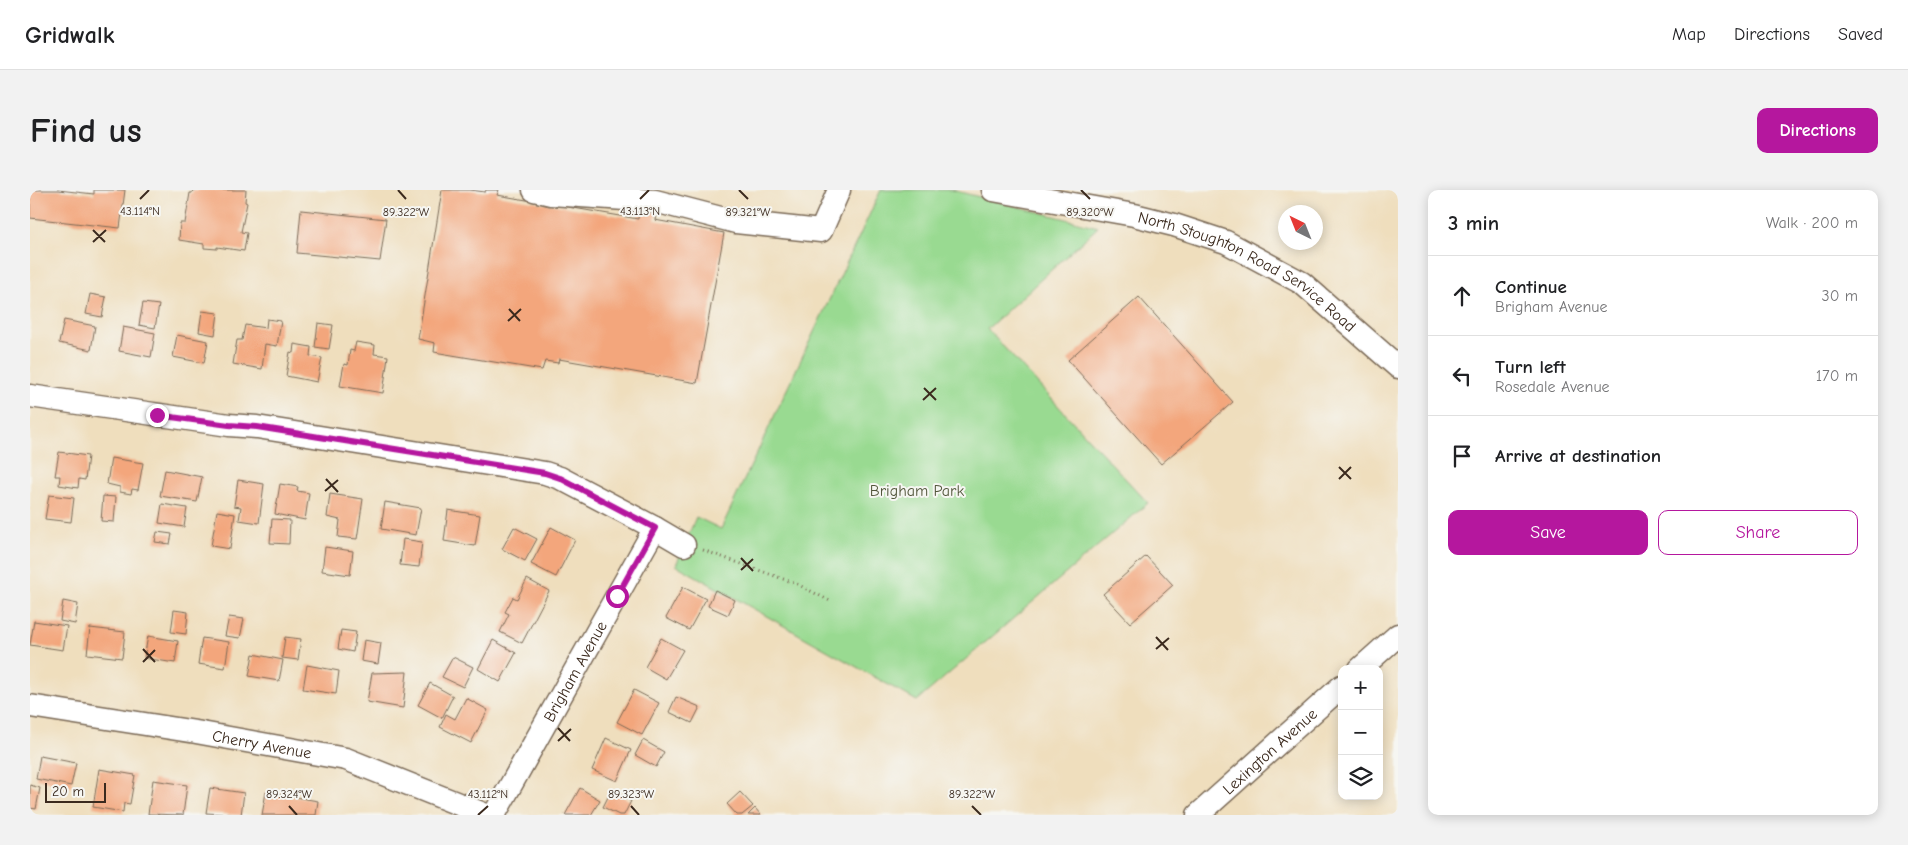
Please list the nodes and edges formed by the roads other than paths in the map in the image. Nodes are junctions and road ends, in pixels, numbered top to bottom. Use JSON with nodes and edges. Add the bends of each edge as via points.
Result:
{"nodes":[{"id":1,"x":534,"y":190,"type":"edge"},
{"id":2,"x":839,"y":190,"type":"edge"},
{"id":3,"x":993,"y":190,"type":"edge"},
{"id":4,"x":1398,"y":367,"type":"edge"},
{"id":5,"x":30,"y":396,"type":"edge"},
{"id":6,"x":655,"y":528,"type":"junction"},
{"id":7,"x":684,"y":545,"type":"road end"},
{"id":8,"x":1398,"y":635,"type":"edge"},
{"id":9,"x":1364,"y":665,"type":"edge"},
{"id":10,"x":1338,"y":690,"type":"edge"},
{"id":11,"x":30,"y":706,"type":"edge"},
{"id":12,"x":486,"y":815,"type":"edge"},
{"id":13,"x":494,"y":815,"type":"edge"},
{"id":14,"x":1198,"y":815,"type":"edge"}],
"edges":[{"from":1,"to":2,"type":"street","via":[[655,201],[736,222],[821,232]]},
{"from":3,"to":4,"type":"street","name":"North Stoughton Road Service Road","via":[[1134,216],[1226,242],[1302,282]]},
{"from":5,"to":6,"type":"street","via":[[523,468],[560,478]]},
{"from":6,"to":7,"type":"street"},
{"from":6,"to":13,"type":"street","name":"Brigham Avenue"},
{"from":8,"to":9,"type":"street"},
{"from":10,"to":14,"type":"street","name":"Lexington Avenue"},
{"from":11,"to":12,"type":"street","name":"Cherry Avenue","via":[[346,759]]}]}
